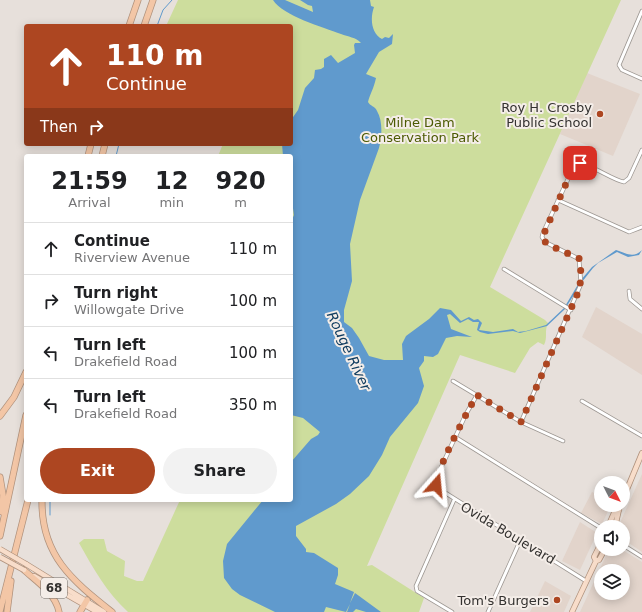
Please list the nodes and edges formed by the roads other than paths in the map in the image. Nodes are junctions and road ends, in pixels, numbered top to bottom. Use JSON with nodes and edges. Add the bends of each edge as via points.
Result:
{"nodes":[{"id":1,"x":138,"y":0,"type":"edge"},
{"id":2,"x":153,"y":0,"type":"edge"},
{"id":3,"x":642,"y":11,"type":"edge"},
{"id":4,"x":638,"y":20,"type":"junction"},
{"id":5,"x":642,"y":23,"type":"edge"},
{"id":6,"x":130,"y":24,"type":"edge"},
{"id":7,"x":145,"y":24,"type":"edge"},
{"id":8,"x":642,"y":79,"type":"edge"},
{"id":9,"x":642,"y":150,"type":"edge"},
{"id":10,"x":558,"y":200,"type":"junction"},
{"id":11,"x":642,"y":227,"type":"edge"},
{"id":12,"x":504,"y":268,"type":"dead end"},
{"id":13,"x":629,"y":291,"type":"dead end"},
{"id":14,"x":642,"y":309,"type":"edge"},
{"id":15,"x":570,"y":310,"type":"junction"},
{"id":16,"x":24,"y":376,"type":"edge"},
{"id":17,"x":453,"y":381,"type":"dead end"},
{"id":18,"x":477,"y":395,"type":"junction"},
{"id":19,"x":582,"y":401,"type":"dead end"},
{"id":20,"x":0,"y":416,"type":"edge"},
{"id":21,"x":521,"y":422,"type":"junction"},
{"id":22,"x":24,"y":424,"type":"edge"},
{"id":23,"x":642,"y":436,"type":"edge"},
{"id":24,"x":455,"y":437,"type":"junction"},
{"id":25,"x":563,"y":441,"type":"dead end"},
{"id":26,"x":642,"y":453,"type":"edge"},
{"id":27,"x":0,"y":477,"type":"edge"},
{"id":28,"x":630,"y":482,"type":"edge"},
{"id":29,"x":454,"y":500,"type":"junction"},
{"id":30,"x":28,"y":502,"type":"edge"},
{"id":31,"x":42,"y":502,"type":"edge"},
{"id":32,"x":594,"y":524,"type":"edge"},
{"id":33,"x":2,"y":528,"type":"junction"},
{"id":34,"x":0,"y":536,"type":"edge"},
{"id":35,"x":520,"y":541,"type":"junction"},
{"id":36,"x":17,"y":547,"type":"junction"},
{"id":37,"x":0,"y":549,"type":"edge"},
{"id":38,"x":630,"y":549,"type":"edge"},
{"id":39,"x":0,"y":556,"type":"edge"},
{"id":40,"x":594,"y":556,"type":"edge"},
{"id":41,"x":602,"y":556,"type":"edge"},
{"id":42,"x":642,"y":557,"type":"edge"},
{"id":43,"x":596,"y":561,"type":"junction"},
{"id":44,"x":25,"y":567,"type":"junction"},
{"id":45,"x":586,"y":581,"type":"junction"},
{"id":46,"x":86,"y":603,"type":"junction"},
{"id":47,"x":0,"y":611,"type":"edge"},
{"id":48,"x":7,"y":612,"type":"edge"},
{"id":49,"x":59,"y":612,"type":"edge"},
{"id":50,"x":80,"y":612,"type":"edge"},
{"id":51,"x":97,"y":612,"type":"edge"},
{"id":52,"x":104,"y":612,"type":"edge"},
{"id":53,"x":112,"y":612,"type":"edge"},
{"id":54,"x":452,"y":612,"type":"edge"},
{"id":55,"x":488,"y":612,"type":"edge"},
{"id":56,"x":572,"y":612,"type":"edge"}],
"edges":[{"from":1,"to":6,"type":"highway"},
{"from":2,"to":7,"type":"highway"},
{"from":3,"to":4,"type":"street"},
{"from":4,"to":5,"type":"street"},
{"from":4,"to":8,"type":"street","via":[[619,65],[622,70]]},
{"from":9,"to":10,"type":"street","via":[[629,178],[624,182],[576,163]]},
{"from":10,"to":11,"type":"street","via":[[629,232]]},
{"from":10,"to":15,"type":"street","via":[[542,238],[547,244],[581,260],[580,288]]},
{"from":12,"to":15,"type":"street"},
{"from":13,"to":14,"type":"street","via":[[630,299]]},
{"from":15,"to":21,"type":"street"},
{"from":16,"to":20,"type":"highway"},
{"from":17,"to":18,"type":"street"},
{"from":18,"to":21,"type":"street"},
{"from":18,"to":24,"type":"street","name":"Ovida Boulevard"},
{"from":19,"to":23,"type":"street"},
{"from":21,"to":25,"type":"street"},
{"from":22,"to":33,"type":"highway"},
{"from":24,"to":29,"type":"street","name":"Ovida Boulevard","via":[[435,483],[438,490]]},
{"from":24,"to":32,"type":"street"},
{"from":26,"to":28,"type":"main road"},
{"from":27,"to":33,"type":"highway","via":[[3,495]]},
{"from":29,"to":35,"type":"street","name":"Ovida Boulevard"},
{"from":29,"to":54,"type":"street","via":[[416,582],[416,589]]},
{"from":30,"to":36,"type":"highway"},
{"from":31,"to":53,"type":"highway","via":[[44,523],[55,554],[67,574]]},
{"from":33,"to":34,"type":"highway"},
{"from":35,"to":45,"type":"street","name":"Ovida Boulevard"},
{"from":35,"to":55,"type":"street"},
{"from":36,"to":47,"type":"highway"},
{"from":36,"to":48,"type":"highway"},
{"from":37,"to":44,"type":"main road","number":"68","bridge":true},
{"from":38,"to":42,"type":"street"},
{"from":39,"to":44,"type":"main road","number":"68","bridge":true},
{"from":40,"to":43,"type":"main road"},
{"from":41,"to":43,"type":"main road"},
{"from":43,"to":45,"type":"main road"},
{"from":44,"to":46,"type":"main road","number":"68"},
{"from":44,"to":49,"type":"highway","via":[[54,600]]},
{"from":45,"to":56,"type":"main road"},
{"from":46,"to":50,"type":"highway"},
{"from":46,"to":51,"type":"main road","number":"68"},
{"from":46,"to":52,"type":"main road","number":"68"}]}
